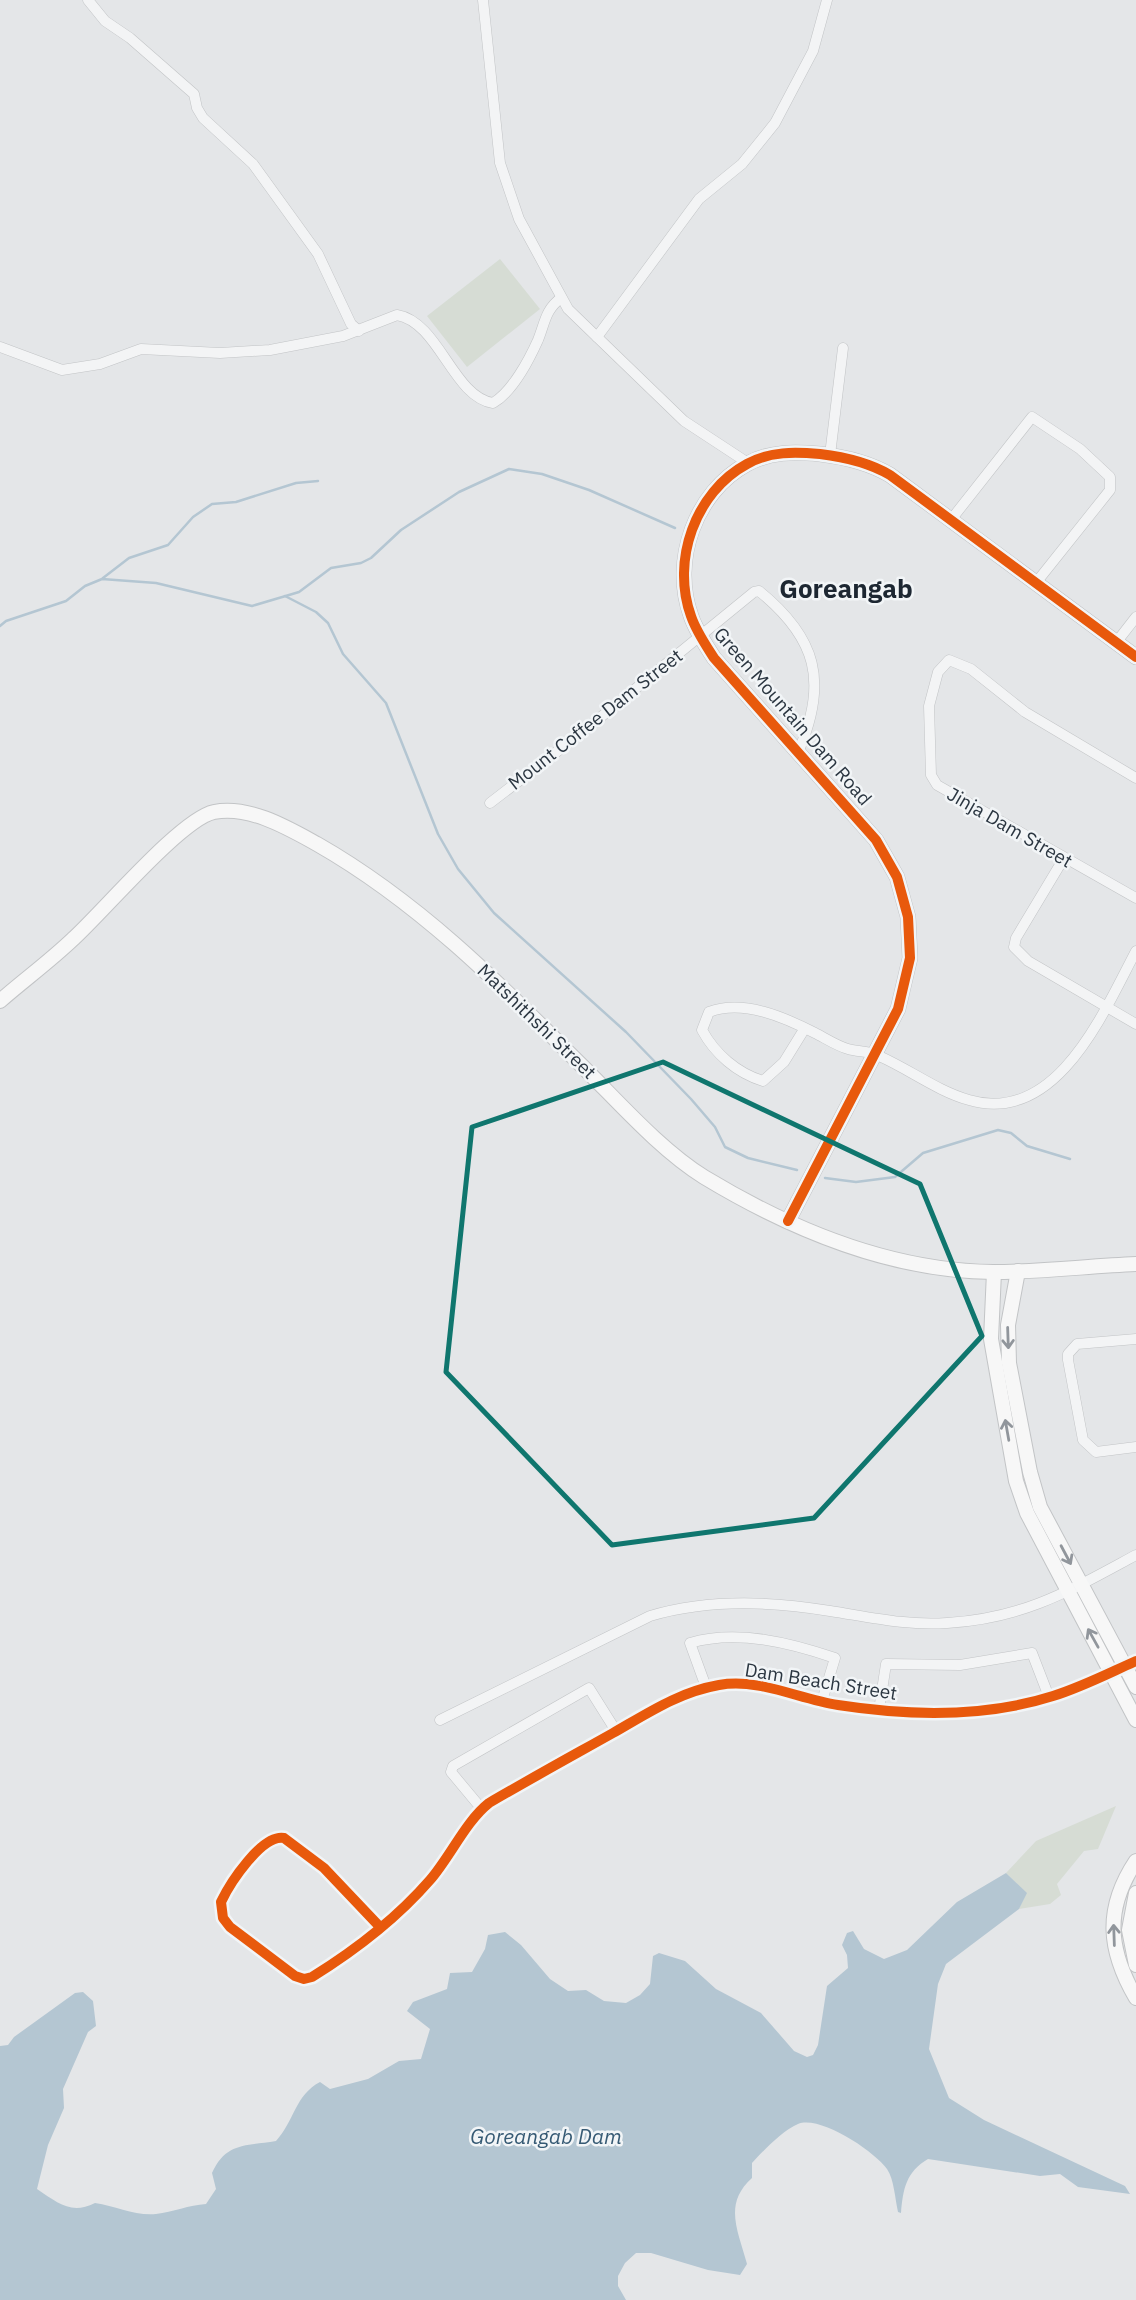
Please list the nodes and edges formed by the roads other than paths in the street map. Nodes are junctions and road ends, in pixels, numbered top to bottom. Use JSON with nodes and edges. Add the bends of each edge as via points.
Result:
{"nodes":[{"id":1,"x":88,"y":0,"type":"edge"},
{"id":2,"x":483,"y":0,"type":"edge"},
{"id":3,"x":827,"y":0,"type":"edge"},
{"id":4,"x":561,"y":298,"type":"junction"},
{"id":5,"x":359,"y":331,"type":"junction"},
{"id":6,"x":597,"y":337,"type":"junction"},
{"id":7,"x":0,"y":347,"type":"edge"},
{"id":8,"x":843,"y":348,"type":"dead end"},
{"id":9,"x":830,"y":455,"type":"junction"},
{"id":10,"x":748,"y":463,"type":"junction"},
{"id":11,"x":950,"y":521,"type":"junction"},
{"id":12,"x":1035,"y":584,"type":"junction"},
{"id":13,"x":1136,"y":617,"type":"edge"},
{"id":14,"x":700,"y":636,"type":"junction"},
{"id":15,"x":1115,"y":644,"type":"junction"},
{"id":16,"x":1136,"y":657,"type":"edge"},
{"id":17,"x":799,"y":750,"type":"junction"},
{"id":18,"x":1136,"y":778,"type":"edge"},
{"id":19,"x":489,"y":803,"type":"dead end"},
{"id":20,"x":1064,"y":858,"type":"junction"},
{"id":21,"x":1136,"y":898,"type":"edge"},
{"id":22,"x":1136,"y":951,"type":"edge"},
{"id":23,"x":0,"y":1001,"type":"edge"},
{"id":24,"x":1106,"y":1007,"type":"junction"},
{"id":25,"x":1136,"y":1024,"type":"edge"},
{"id":26,"x":805,"y":1028,"type":"junction"},
{"id":27,"x":877,"y":1054,"type":"junction"},
{"id":28,"x":788,"y":1221,"type":"junction"},
{"id":29,"x":1136,"y":1264,"type":"edge"},
{"id":30,"x":1018,"y":1270,"type":"junction"},
{"id":31,"x":994,"y":1272,"type":"junction"},
{"id":32,"x":1136,"y":1339,"type":"edge"},
{"id":33,"x":1136,"y":1447,"type":"edge"},
{"id":34,"x":1136,"y":1555,"type":"edge"},
{"id":35,"x":1082,"y":1586,"type":"junction"},
{"id":36,"x":1069,"y":1592,"type":"junction"},
{"id":37,"x":1124,"y":1666,"type":"edge"},
{"id":38,"x":1136,"y":1687,"type":"edge"},
{"id":39,"x":706,"y":1688,"type":"junction"},
{"id":40,"x":1049,"y":1697,"type":"junction"},
{"id":41,"x":822,"y":1701,"type":"junction"},
{"id":42,"x":879,"y":1710,"type":"junction"},
{"id":43,"x":440,"y":1720,"type":"dead end"},
{"id":44,"x":1136,"y":1720,"type":"edge"},
{"id":45,"x":616,"y":1731,"type":"junction"},
{"id":46,"x":481,"y":1808,"type":"junction"},
{"id":47,"x":1136,"y":1861,"type":"edge"},
{"id":48,"x":1136,"y":1893,"type":"edge"},
{"id":49,"x":380,"y":1927,"type":"junction"},
{"id":50,"x":1136,"y":1965,"type":"edge"},
{"id":51,"x":1136,"y":1998,"type":"edge"}],
"edges":[{"from":1,"to":5,"type":"street","via":[[105,21],[194,94],[203,118],[253,164],[318,254],[351,324]]},
{"from":2,"to":4,"type":"street","via":[[506,188]]},
{"from":3,"to":6,"type":"street","via":[[813,51],[775,123],[742,164],[699,199]]},
{"from":4,"to":5,"type":"street","via":[[550,306],[524,365],[494,403],[474,394],[426,335],[405,317],[397,315]]},
{"from":4,"to":6,"type":"street"},
{"from":5,"to":7,"type":"street","via":[[243,353],[141,349],[100,364],[62,370]]},
{"from":6,"to":10,"type":"street","via":[[684,421]]},
{"from":8,"to":9,"type":"street"},
{"from":9,"to":10,"type":"street","name":"Green Mountain Dam Road","via":[[791,452]]},
{"from":9,"to":11,"type":"street","name":"Green Mountain Dam Road","via":[[874,466]]},
{"from":10,"to":14,"type":"street","name":"Green Mountain Dam Road","via":[[711,494],[690,535],[684,587]]},
{"from":11,"to":12,"type":"street","name":"Green Mountain Dam Road"},
{"from":11,"to":12,"type":"street","via":[[1032,417],[1080,449],[1110,477],[1110,490]]},
{"from":12,"to":15,"type":"street","name":"Green Mountain Dam Road"},
{"from":13,"to":15,"type":"street"},
{"from":14,"to":17,"type":"street","name":"Green Mountain Dam Road","via":[[714,658]]},
{"from":14,"to":17,"type":"street","name":"Mount Coffee Dam Street","via":[[754,592],[759,591],[783,616],[813,659],[810,724]]},
{"from":14,"to":19,"type":"street","name":"Mount Coffee Dam Street"},
{"from":15,"to":16,"type":"street","name":"Green Mountain Dam Road"},
{"from":17,"to":27,"type":"street","name":"Green Mountain Dam Road","via":[[889,858],[905,901],[910,958],[898,1009]]},
{"from":18,"to":20,"type":"street","name":"Jinja Dam Street","via":[[1025,712],[971,669],[949,660],[938,672],[929,706],[930,775],[949,793]]},
{"from":20,"to":21,"type":"street","name":"Jinja Dam Street"},
{"from":20,"to":24,"type":"street","via":[[1014,947],[1028,961]]},
{"from":22,"to":24,"type":"street"},
{"from":23,"to":28,"type":"street","name":"Matshithshi Street","via":[[74,939],[186,827],[215,812],[246,813],[299,834],[402,898],[470,956],[686,1163],[735,1195]]},
{"from":24,"to":25,"type":"street"},
{"from":24,"to":27,"type":"street","via":[[1065,1072],[1011,1101],[970,1101]]},
{"from":26,"to":26,"type":"street","via":[[744,1008],[721,1007],[709,1012],[702,1030],[731,1065],[763,1081],[785,1062]]},
{"from":26,"to":27,"type":"street","via":[[846,1049]]},
{"from":27,"to":28,"type":"street","name":"Green Mountain Dam Road"},
{"from":28,"to":31,"type":"street","name":"Matshithshi Street","via":[[893,1259]]},
{"from":29,"to":30,"type":"street","name":"Matshithshi Street"},
{"from":30,"to":31,"type":"street","name":"Matshithshi Street"},
{"from":30,"to":35,"type":"street","one_way":true,"via":[[1008,1325],[1009,1363],[1030,1472],[1040,1507]]},
{"from":36,"to":31,"type":"street","one_way":true,"via":[[1027,1513],[1016,1481],[991,1339]]},
{"from":32,"to":33,"type":"street","via":[[1077,1344],[1068,1354],[1083,1440],[1096,1452]]},
{"from":34,"to":35,"type":"street"},
{"from":35,"to":36,"type":"street"},
{"from":35,"to":37,"type":"street"},
{"from":37,"to":36,"type":"street","one_way":true},
{"from":36,"to":43,"type":"street","via":[[1024,1611],[944,1624],[724,1603],[684,1606],[650,1616]]},
{"from":37,"to":38,"type":"street"},
{"from":37,"to":40,"type":"street","name":"Dam Beach Street"},
{"from":37,"to":44,"type":"street"},
{"from":39,"to":41,"type":"street","name":"Dam Beach Street","via":[[744,1684]]},
{"from":39,"to":41,"type":"street","via":[[690,1643],[759,1639],[835,1658]]},
{"from":39,"to":45,"type":"street","name":"Dam Beach Street","via":[[684,1693]]},
{"from":40,"to":42,"type":"street","name":"Dam Beach Street","via":[[978,1711]]},
{"from":40,"to":42,"type":"street","via":[[1032,1653],[960,1665],[886,1664]]},
{"from":41,"to":42,"type":"street","name":"Dam Beach Street"},
{"from":45,"to":46,"type":"street","name":"Dam Beach Street"},
{"from":45,"to":46,"type":"street","via":[[589,1688],[489,1744],[453,1766],[451,1772]]},
{"from":46,"to":49,"type":"street","via":[[429,1882]]},
{"from":51,"to":47,"type":"street","one_way":true,"via":[[1121,1973],[1112,1930],[1120,1889]]},
{"from":48,"to":50,"type":"street","via":[[1129,1930]]},
{"from":49,"to":49,"type":"street","via":[[324,1868],[278,1837],[262,1845],[221,1902],[223,1918],[230,1927],[304,1979],[324,1970]]}]}
